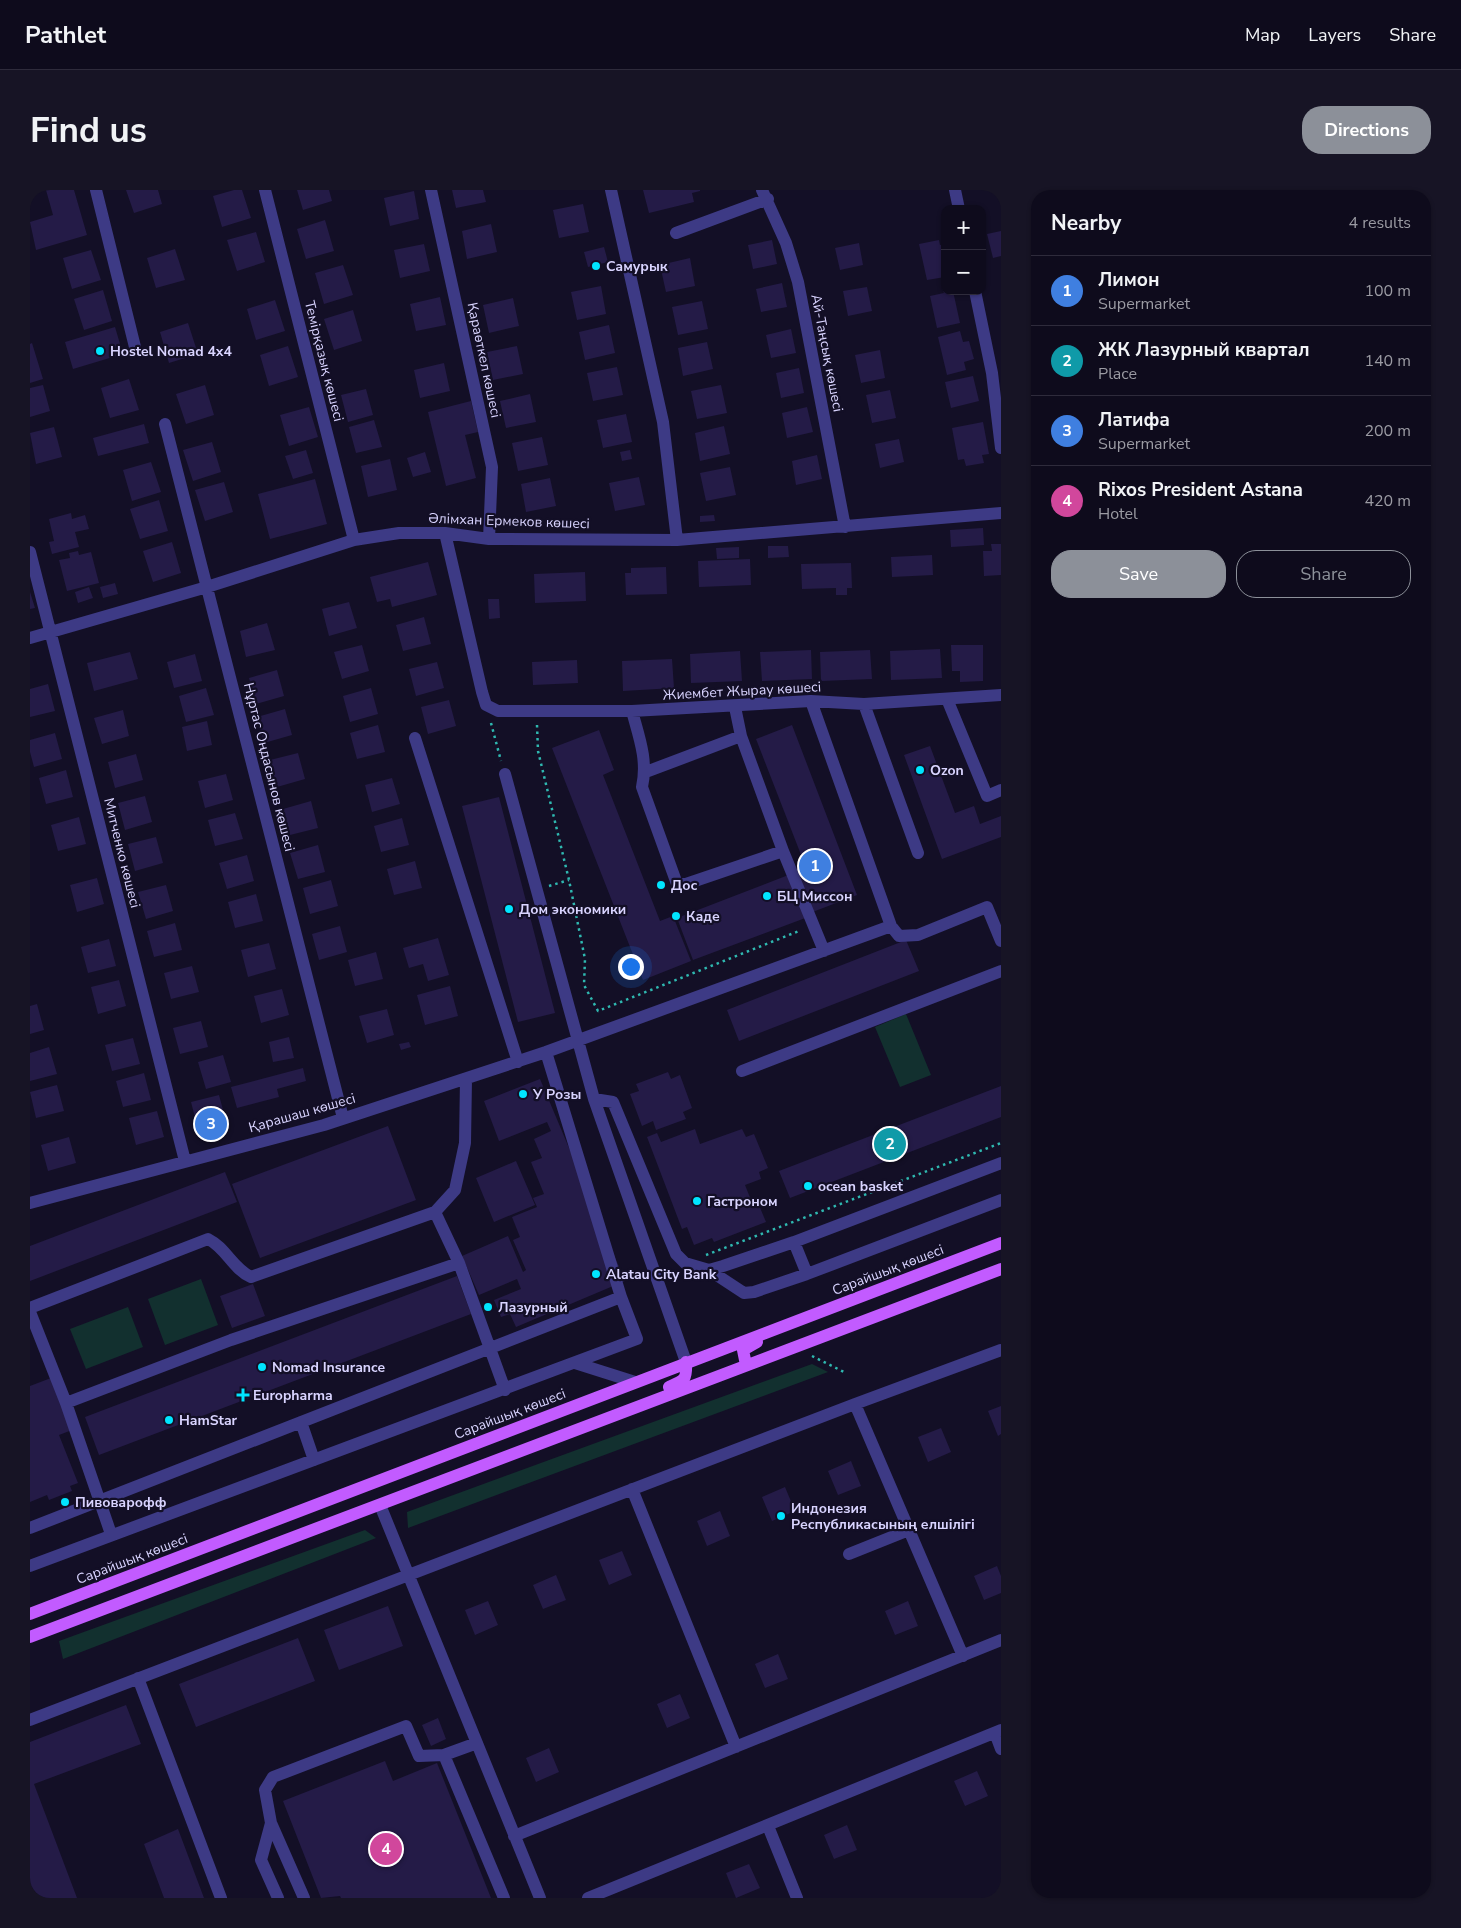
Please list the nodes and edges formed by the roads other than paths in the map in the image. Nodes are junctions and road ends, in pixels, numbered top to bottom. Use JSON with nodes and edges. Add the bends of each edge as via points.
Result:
{"nodes":[{"id":1,"x":96,"y":190,"type":"edge"},
{"id":2,"x":265,"y":190,"type":"edge"},
{"id":3,"x":431,"y":190,"type":"edge"},
{"id":4,"x":611,"y":190,"type":"edge"},
{"id":5,"x":955,"y":190,"type":"edge"},
{"id":6,"x":765,"y":195,"type":"edge"},
{"id":7,"x":958,"y":205,"type":"edge"},
{"id":8,"x":676,"y":233,"type":"dead end"},
{"id":9,"x":976,"y":295,"type":"edge"},
{"id":10,"x":135,"y":347,"type":"dead end"},
{"id":11,"x":165,"y":424,"type":"dead end"},
{"id":12,"x":1001,"y":448,"type":"edge"},
{"id":13,"x":1001,"y":513,"type":"edge"},
{"id":14,"x":845,"y":527,"type":"junction"},
{"id":15,"x":445,"y":533,"type":"junction"},
{"id":16,"x":489,"y":539,"type":"junction"},
{"id":17,"x":354,"y":540,"type":"junction"},
{"id":18,"x":677,"y":540,"type":"junction"},
{"id":19,"x":30,"y":552,"type":"edge"},
{"id":20,"x":207,"y":587,"type":"junction"},
{"id":21,"x":51,"y":633,"type":"junction"},
{"id":22,"x":30,"y":638,"type":"edge"},
{"id":23,"x":1001,"y":695,"type":"edge"},
{"id":24,"x":947,"y":699,"type":"junction"},
{"id":25,"x":811,"y":702,"type":"junction"},
{"id":26,"x":864,"y":704,"type":"junction"},
{"id":27,"x":735,"y":707,"type":"junction"},
{"id":28,"x":632,"y":711,"type":"junction"},
{"id":29,"x":741,"y":736,"type":"junction"},
{"id":30,"x":415,"y":738,"type":"dead end"},
{"id":31,"x":646,"y":772,"type":"junction"},
{"id":32,"x":505,"y":774,"type":"road end"},
{"id":33,"x":1001,"y":790,"type":"edge"},
{"id":34,"x":783,"y":851,"type":"junction"},
{"id":35,"x":918,"y":853,"type":"dead end"},
{"id":36,"x":891,"y":926,"type":"junction"},
{"id":37,"x":1001,"y":941,"type":"edge"},
{"id":38,"x":824,"y":951,"type":"junction"},
{"id":39,"x":1001,"y":971,"type":"edge"},
{"id":40,"x":578,"y":1040,"type":"junction"},
{"id":41,"x":546,"y":1052,"type":"junction"},
{"id":42,"x":518,"y":1062,"type":"junction"},
{"id":43,"x":742,"y":1071,"type":"dead end"},
{"id":44,"x":466,"y":1079,"type":"junction"},
{"id":45,"x":594,"y":1099,"type":"junction"},
{"id":46,"x":343,"y":1118,"type":"junction"},
{"id":47,"x":185,"y":1161,"type":"junction"},
{"id":48,"x":1001,"y":1163,"type":"edge"},
{"id":49,"x":31,"y":1200,"type":"edge"},
{"id":50,"x":1001,"y":1200,"type":"edge"},
{"id":51,"x":435,"y":1212,"type":"junction"},
{"id":52,"x":794,"y":1242,"type":"junction"},
{"id":53,"x":1001,"y":1243,"type":"edge"},
{"id":54,"x":458,"y":1263,"type":"junction"},
{"id":55,"x":1001,"y":1269,"type":"edge"},
{"id":56,"x":709,"y":1270,"type":"junction"},
{"id":57,"x":807,"y":1274,"type":"junction"},
{"id":58,"x":908,"y":1278,"type":"junction"},
{"id":59,"x":621,"y":1296,"type":"junction"},
{"id":60,"x":30,"y":1308,"type":"edge"},
{"id":61,"x":30,"y":1312,"type":"edge"},
{"id":62,"x":490,"y":1347,"type":"junction"},
{"id":63,"x":1001,"y":1350,"type":"edge"},
{"id":64,"x":686,"y":1362,"type":"junction"},
{"id":65,"x":575,"y":1363,"type":"junction"},
{"id":66,"x":746,"y":1365,"type":"junction"},
{"id":67,"x":635,"y":1382,"type":"junction"},
{"id":68,"x":505,"y":1390,"type":"junction"},
{"id":69,"x":66,"y":1403,"type":"junction"},
{"id":70,"x":855,"y":1404,"type":"junction"},
{"id":71,"x":301,"y":1422,"type":"junction"},
{"id":72,"x":314,"y":1460,"type":"junction"},
{"id":73,"x":488,"y":1464,"type":"junction"},
{"id":74,"x":632,"y":1489,"type":"junction"},
{"id":75,"x":100,"y":1501,"type":"junction"},
{"id":76,"x":380,"y":1505,"type":"junction"},
{"id":77,"x":30,"y":1528,"type":"edge"},
{"id":78,"x":909,"y":1530,"type":"junction"},
{"id":79,"x":111,"y":1534,"type":"junction"},
{"id":80,"x":849,"y":1554,"type":"dead end"},
{"id":81,"x":30,"y":1566,"type":"edge"},
{"id":82,"x":409,"y":1574,"type":"junction"},
{"id":83,"x":30,"y":1614,"type":"edge"},
{"id":84,"x":30,"y":1637,"type":"edge"},
{"id":85,"x":1001,"y":1640,"type":"edge"},
{"id":86,"x":962,"y":1656,"type":"junction"},
{"id":87,"x":138,"y":1678,"type":"junction"},
{"id":88,"x":30,"y":1720,"type":"edge"},
{"id":89,"x":998,"y":1732,"type":"edge"},
{"id":90,"x":477,"y":1743,"type":"junction"},
{"id":91,"x":736,"y":1747,"type":"junction"},
{"id":92,"x":1001,"y":1749,"type":"edge"},
{"id":93,"x":444,"y":1756,"type":"junction"},
{"id":94,"x":271,"y":1823,"type":"junction"},
{"id":95,"x":768,"y":1826,"type":"junction"},
{"id":96,"x":514,"y":1836,"type":"junction"},
{"id":97,"x":221,"y":1898,"type":"edge"},
{"id":98,"x":278,"y":1898,"type":"edge"},
{"id":99,"x":304,"y":1898,"type":"edge"},
{"id":100,"x":504,"y":1898,"type":"edge"},
{"id":101,"x":540,"y":1898,"type":"edge"},
{"id":102,"x":588,"y":1898,"type":"edge"},
{"id":103,"x":797,"y":1898,"type":"edge"}],
"edges":[{"from":1,"to":10,"type":"street"},
{"from":2,"to":17,"type":"street","name":"Темірқазық көшесі"},
{"from":3,"to":16,"type":"street","name":"Қараөткел көшесі","via":[[492,467]]},
{"from":4,"to":18,"type":"street","via":[[663,422]]},
{"from":5,"to":7,"type":"street"},
{"from":6,"to":8,"type":"street"},
{"from":6,"to":14,"type":"street","name":"Ай-Таңсық көшесі","via":[[786,243],[798,282]]},
{"from":9,"to":12,"type":"street","via":[[992,372]]},
{"from":11,"to":20,"type":"street","name":"Нұртас Оңдасынов көшесі"},
{"from":13,"to":14,"type":"street","name":"Әлімхан Ермеков көшесі"},
{"from":14,"to":18,"type":"street","name":"Әлімхан Ермеков көшесі"},
{"from":15,"to":16,"type":"street","name":"Әлімхан Ермеков көшесі"},
{"from":15,"to":17,"type":"street","name":"Әлімхан Ермеков көшесі","via":[[400,533]]},
{"from":15,"to":28,"type":"street","name":"Жиембет Жырау көшесі","via":[[486,705],[498,710]]},
{"from":16,"to":18,"type":"street","name":"Әлімхан Ермеков көшесі"},
{"from":17,"to":20,"type":"street","name":"Әлімхан Ермеков көшесі"},
{"from":19,"to":21,"type":"street","name":"Митченко көшесі"},
{"from":20,"to":21,"type":"street","name":"Әлімхан Ермеков көшесі"},
{"from":20,"to":46,"type":"street","name":"Нұртас Оңдасынов көшесі"},
{"from":21,"to":22,"type":"street","name":"Әлімхан Ермеков көшесі"},
{"from":21,"to":47,"type":"street","name":"Митченко көшесі"},
{"from":23,"to":24,"type":"street","name":"Жиембет Жырау көшесі"},
{"from":24,"to":26,"type":"street","name":"Жиембет Жырау көшесі"},
{"from":24,"to":33,"type":"street","via":[[987,796]]},
{"from":25,"to":26,"type":"street","name":"Жиембет Жырау көшесі"},
{"from":25,"to":27,"type":"street","name":"Жиембет Жырау көшесі"},
{"from":25,"to":36,"type":"street"},
{"from":26,"to":35,"type":"street"},
{"from":27,"to":28,"type":"street","name":"Жиембет Жырау көшесі"},
{"from":27,"to":29,"type":"street"},
{"from":28,"to":31,"type":"street"},
{"from":29,"to":31,"type":"street"},
{"from":29,"to":34,"type":"street"},
{"from":30,"to":42,"type":"street"},
{"from":31,"to":34,"type":"street","via":[[642,787],[677,884],[692,883]]},
{"from":32,"to":40,"type":"street"},
{"from":34,"to":38,"type":"street"},
{"from":36,"to":37,"type":"street","via":[[899,936],[918,935],[987,907]]},
{"from":36,"to":38,"type":"street","name":"Қарашаш көшесі"},
{"from":38,"to":40,"type":"street","name":"Қарашаш көшесі"},
{"from":39,"to":43,"type":"street"},
{"from":40,"to":41,"type":"street","name":"Қарашаш көшесі"},
{"from":40,"to":45,"type":"street"},
{"from":41,"to":42,"type":"street","name":"Қарашаш көшесі"},
{"from":41,"to":59,"type":"street"},
{"from":42,"to":44,"type":"street","name":"Қарашаш көшесі"},
{"from":44,"to":46,"type":"street","name":"Қарашаш көшесі"},
{"from":44,"to":51,"type":"street","via":[[465,1143],[455,1190]]},
{"from":45,"to":56,"type":"street","via":[[613,1102],[676,1254],[685,1263]]},
{"from":45,"to":64,"type":"street"},
{"from":46,"to":47,"type":"street","name":"Қарашаш көшесі"},
{"from":47,"to":49,"type":"street","name":"Қарашаш көшесі"},
{"from":48,"to":52,"type":"street"},
{"from":50,"to":57,"type":"street"},
{"from":51,"to":54,"type":"street"},
{"from":51,"to":60,"type":"street","via":[[251,1277],[208,1239]]},
{"from":52,"to":56,"type":"street"},
{"from":52,"to":57,"type":"street"},
{"from":53,"to":58,"type":"main road","name":"Сарайшық көшесі"},
{"from":54,"to":62,"type":"street"},
{"from":54,"to":69,"type":"street","via":[[232,1340]]},
{"from":55,"to":66,"type":"main road"},
{"from":56,"to":57,"type":"street","via":[[744,1293]]},
{"from":58,"to":64,"type":"main road","name":"Сарайшық көшесі"},
{"from":58,"to":66,"type":"main road","via":[[886,1295],[747,1346],[742,1350]]},
{"from":59,"to":62,"type":"street"},
{"from":59,"to":65,"type":"street","via":[[637,1339]]},
{"from":61,"to":69,"type":"street"},
{"from":62,"to":68,"type":"street"},
{"from":62,"to":71,"type":"street"},
{"from":63,"to":70,"type":"street"},
{"from":64,"to":67,"type":"main road","name":"Сарайшық көшесі"},
{"from":64,"to":73,"type":"main road","via":[[684,1380],[504,1451]]},
{"from":65,"to":67,"type":"street"},
{"from":65,"to":68,"type":"street"},
{"from":66,"to":73,"type":"main road"},
{"from":67,"to":83,"type":"main road","name":"Сарайшық көшесі"},
{"from":68,"to":72,"type":"street"},
{"from":69,"to":75,"type":"street"},
{"from":70,"to":74,"type":"street"},
{"from":70,"to":78,"type":"street"},
{"from":71,"to":72,"type":"street"},
{"from":71,"to":75,"type":"street"},
{"from":72,"to":79,"type":"street"},
{"from":73,"to":76,"type":"main road"},
{"from":74,"to":82,"type":"street"},
{"from":74,"to":91,"type":"street"},
{"from":75,"to":77,"type":"street"},
{"from":75,"to":79,"type":"street"},
{"from":76,"to":82,"type":"street"},
{"from":76,"to":84,"type":"main road"},
{"from":78,"to":80,"type":"street"},
{"from":78,"to":86,"type":"street"},
{"from":79,"to":81,"type":"street"},
{"from":82,"to":87,"type":"street"},
{"from":82,"to":90,"type":"street"},
{"from":85,"to":86,"type":"street"},
{"from":86,"to":91,"type":"street"},
{"from":87,"to":88,"type":"street"},
{"from":87,"to":97,"type":"street"},
{"from":89,"to":92,"type":"street"},
{"from":89,"to":95,"type":"street"},
{"from":90,"to":93,"type":"street"},
{"from":90,"to":96,"type":"street"},
{"from":91,"to":96,"type":"street"},
{"from":93,"to":94,"type":"street","via":[[419,1756],[406,1726],[273,1777],[265,1790]]},
{"from":93,"to":100,"type":"street"},
{"from":94,"to":98,"type":"street","via":[[261,1860]]},
{"from":94,"to":99,"type":"street"},
{"from":95,"to":102,"type":"street"},
{"from":95,"to":103,"type":"street"},
{"from":96,"to":101,"type":"street"}]}
